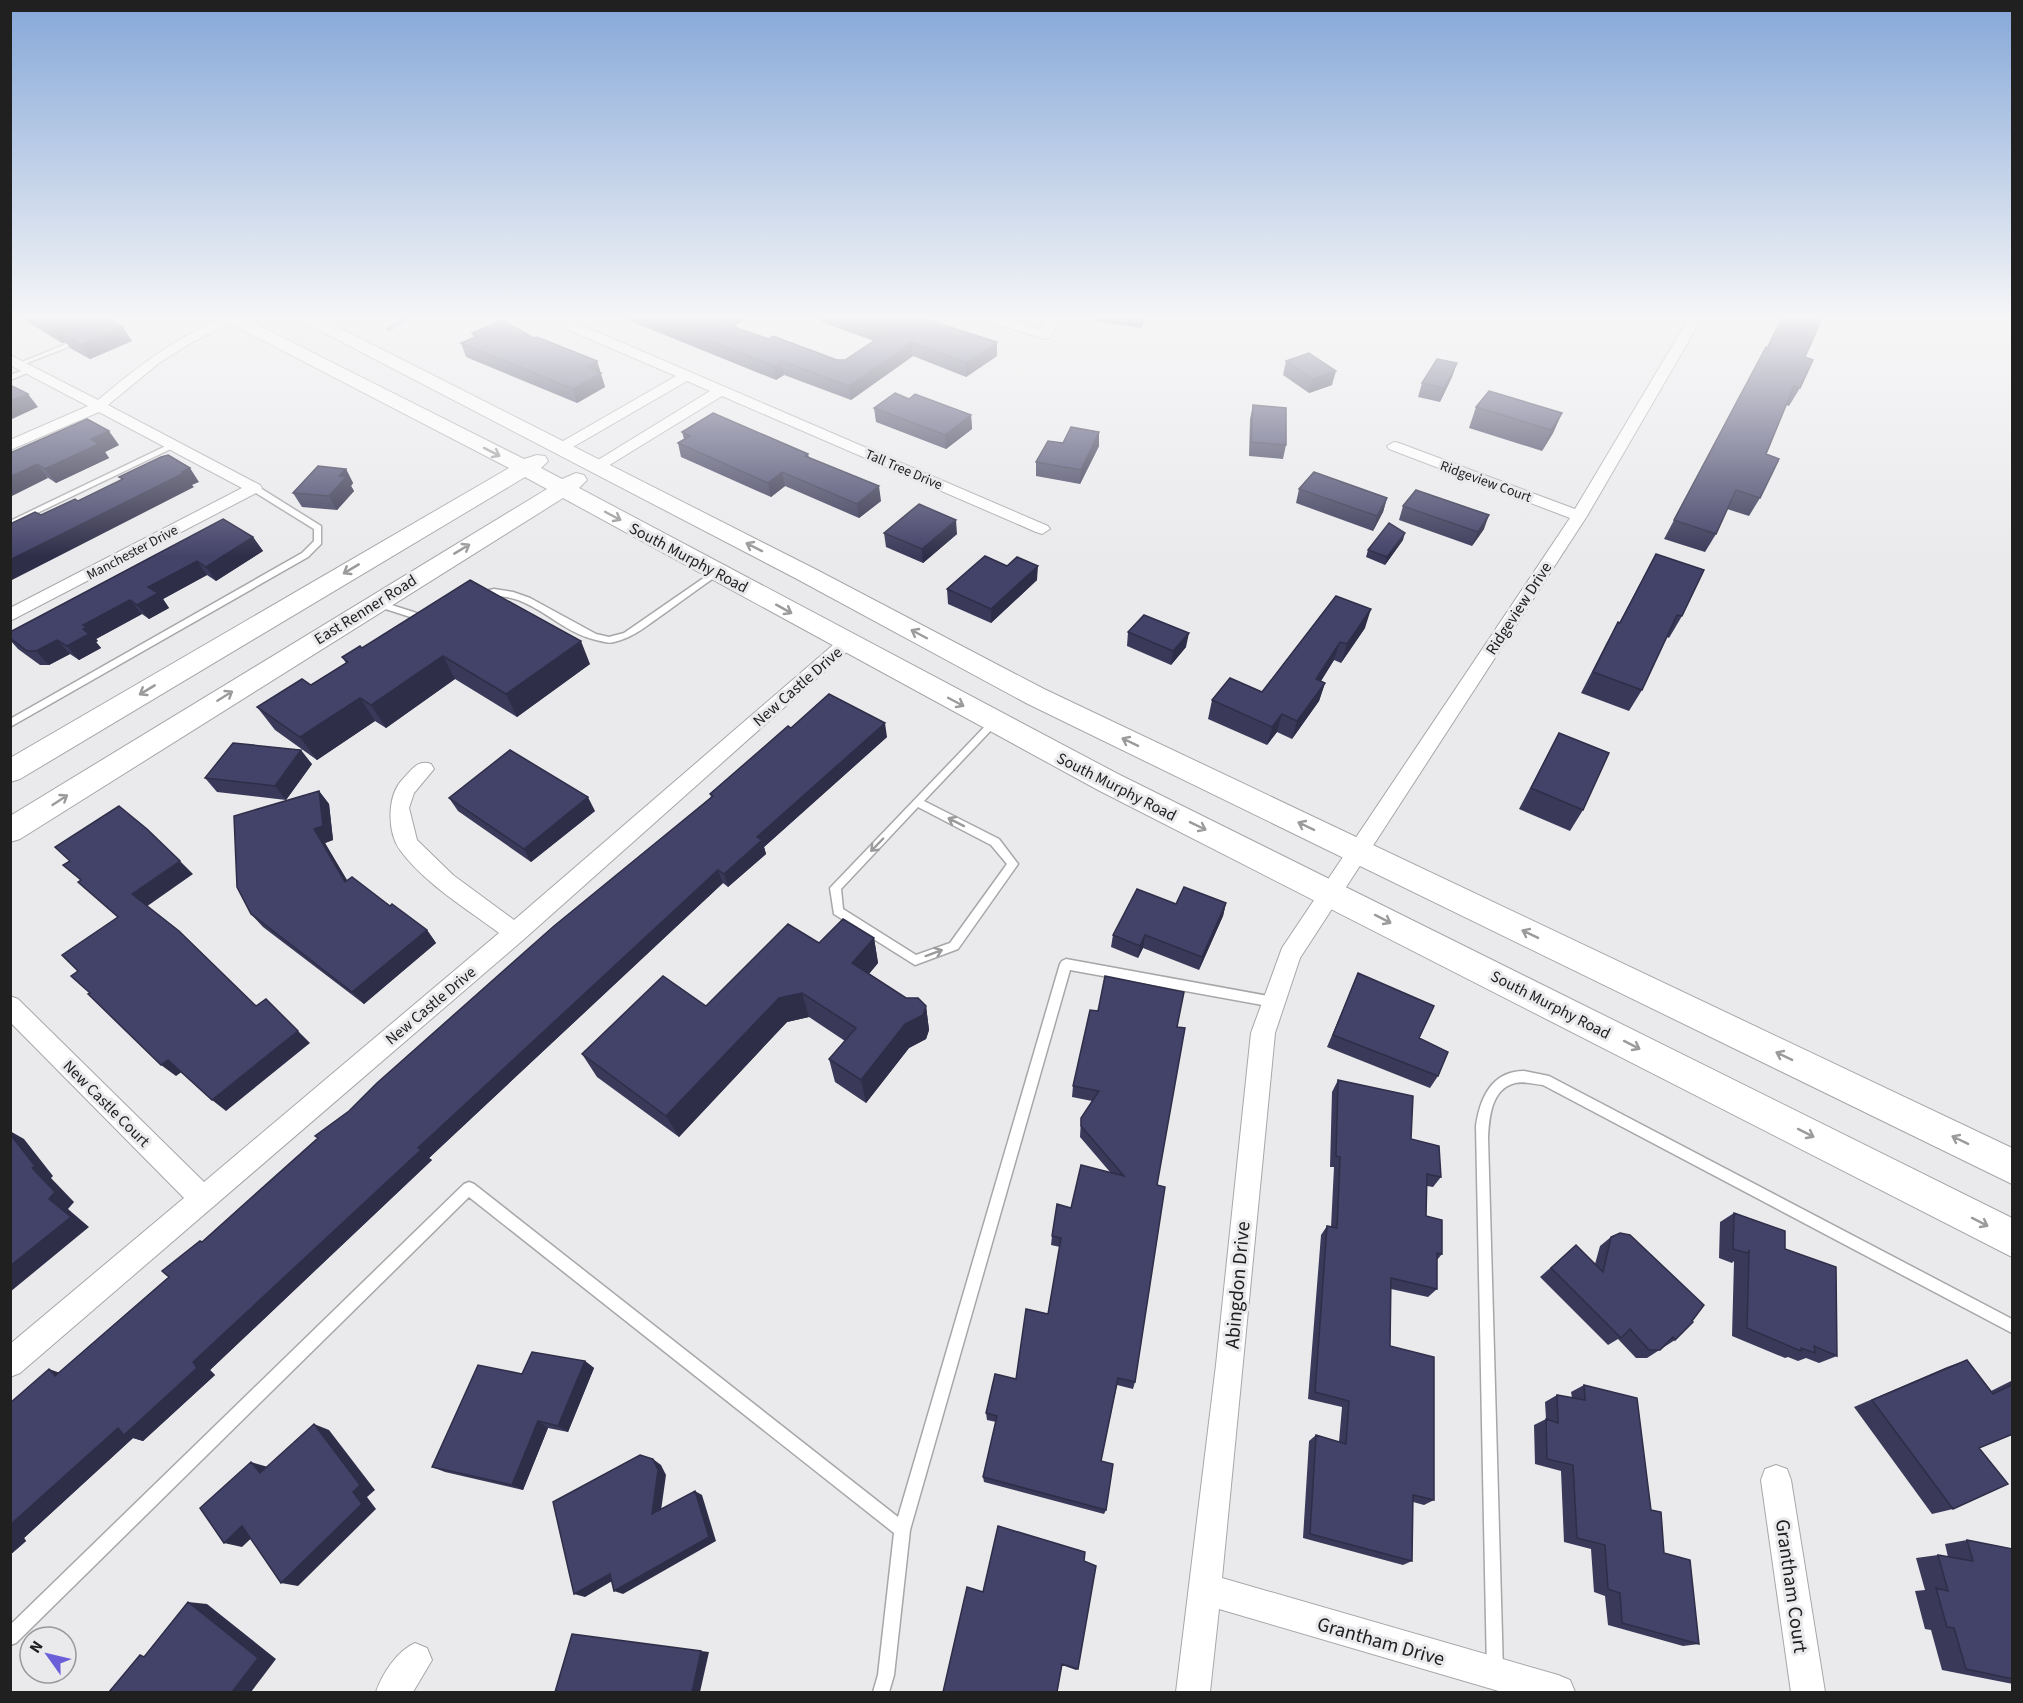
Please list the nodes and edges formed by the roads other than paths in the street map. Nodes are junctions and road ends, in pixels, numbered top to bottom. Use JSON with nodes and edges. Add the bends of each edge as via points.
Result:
{"nodes":[{"id":1,"x":83,"y":397,"type":"edge"},
{"id":2,"x":109,"y":397,"type":"edge"},
{"id":3,"x":386,"y":397,"type":"edge"},
{"id":4,"x":462,"y":397,"type":"edge"},
{"id":5,"x":649,"y":397,"type":"edge"},
{"id":6,"x":710,"y":397,"type":"edge"},
{"id":7,"x":739,"y":397,"type":"edge"},
{"id":8,"x":1649,"y":397,"type":"edge"},
{"id":9,"x":99,"y":406,"type":"junction"},
{"id":10,"x":175,"y":445,"type":"junction"},
{"id":11,"x":1394,"y":446,"type":"dead end"},
{"id":12,"x":10,"y":447,"type":"edge"},
{"id":13,"x":561,"y":448,"type":"junction"},
{"id":14,"x":598,"y":466,"type":"junction"},
{"id":15,"x":525,"y":468,"type":"junction"},
{"id":16,"x":254,"y":488,"type":"junction"},
{"id":17,"x":561,"y":489,"type":"junction"},
{"id":18,"x":1579,"y":516,"type":"junction"},
{"id":19,"x":10,"y":524,"type":"edge"},
{"id":20,"x":1042,"y":529,"type":"dead end"},
{"id":21,"x":718,"y":571,"type":"junction"},
{"id":22,"x":470,"y":600,"type":"edge"},
{"id":23,"x":375,"y":603,"type":"junction"},
{"id":24,"x":10,"y":615,"type":"edge"},
{"id":25,"x":434,"y":616,"type":"edge"},
{"id":26,"x":846,"y":643,"type":"junction"},
{"id":27,"x":994,"y":722,"type":"junction"},
{"id":28,"x":10,"y":724,"type":"edge"},
{"id":29,"x":424,"y":769,"type":"dead end"},
{"id":30,"x":10,"y":772,"type":"edge"},
{"id":31,"x":917,"y":802,"type":"junction"},
{"id":32,"x":10,"y":831,"type":"edge"},
{"id":33,"x":1359,"y":851,"type":"junction"},
{"id":34,"x":1331,"y":893,"type":"junction"},
{"id":35,"x":515,"y":933,"type":"junction"},
{"id":36,"x":1274,"y":1002,"type":"junction"},
{"id":37,"x":10,"y":1006,"type":"edge"},
{"id":38,"x":2013,"y":1166,"type":"edge"},
{"id":39,"x":203,"y":1199,"type":"junction"},
{"id":40,"x":2013,"y":1238,"type":"edge"},
{"id":41,"x":2013,"y":1326,"type":"edge"},
{"id":42,"x":10,"y":1363,"type":"edge"},
{"id":43,"x":1776,"y":1480,"type":"dead end"},
{"id":44,"x":902,"y":1530,"type":"junction"},
{"id":45,"x":1204,"y":1589,"type":"junction"},
{"id":46,"x":10,"y":1637,"type":"edge"},
{"id":47,"x":415,"y":1660,"type":"dead end"},
{"id":48,"x":1496,"y":1674,"type":"junction"},
{"id":49,"x":393,"y":1692,"type":"edge"},
{"id":50,"x":881,"y":1692,"type":"edge"},
{"id":51,"x":1193,"y":1692,"type":"edge"},
{"id":52,"x":1558,"y":1692,"type":"edge"},
{"id":53,"x":1808,"y":1692,"type":"edge"}],
"edges":[{"from":1,"to":9,"type":"street"},
{"from":2,"to":9,"type":"street"},
{"from":3,"to":15,"type":"main road","name":"South Murphy Road","one_way":true},
{"from":4,"to":13,"type":"main road"},
{"from":5,"to":13,"type":"street"},
{"from":6,"to":14,"type":"street","name":"East Renner Road"},
{"from":7,"to":20,"type":"street","name":"Tall Tree Drive"},
{"from":8,"to":18,"type":"street","name":"Ridgeview Drive"},
{"from":9,"to":10,"type":"street"},
{"from":9,"to":12,"type":"street"},
{"from":10,"to":16,"type":"street"},
{"from":10,"to":19,"type":"lane"},
{"from":11,"to":18,"type":"street","name":"Ridgeview Court"},
{"from":13,"to":14,"type":"main road"},
{"from":13,"to":15,"type":"main road"},
{"from":14,"to":17,"type":"main road","name":"East Renner Road"},
{"from":33,"to":14,"type":"main road","one_way":true,"via":[[1035,696]]},
{"from":15,"to":17,"type":"main road","name":"South Murphy Road"},
{"from":15,"to":30,"type":"main road","one_way":true},
{"from":16,"to":24,"type":"street","name":"Manchester Drive"},
{"from":16,"to":28,"type":"lane","via":[[318,528],[318,542],[305,555]]},
{"from":17,"to":21,"type":"main road","name":"South Murphy Road","one_way":true},
{"from":23,"to":17,"type":"main road","name":"East Renner Road","one_way":true},
{"from":18,"to":33,"type":"street","name":"Ridgeview Drive"},
{"from":21,"to":22,"type":"lane","via":[[627,635],[611,640],[592,636],[508,592],[488,591]]},
{"from":21,"to":26,"type":"main road","name":"South Murphy Road","one_way":true},
{"from":23,"to":25,"type":"lane","via":[[425,619]]},
{"from":32,"to":23,"type":"main road","name":"East Renner Road","one_way":true},
{"from":26,"to":27,"type":"main road","name":"South Murphy Road","one_way":true},
{"from":26,"to":35,"type":"street","name":"New Castle Drive"},
{"from":27,"to":31,"type":"lane"},
{"from":27,"to":34,"type":"main road","name":"South Murphy Road","one_way":true},
{"from":29,"to":35,"type":"street","via":[[405,790],[399,808],[407,844],[445,881]]},
{"from":31,"to":31,"type":"lane","one_way":true,"via":[[835,888],[838,911],[915,960],[954,946],[1013,864],[995,842]]},
{"from":33,"to":34,"type":"street","name":"Ridgeview Drive"},
{"from":38,"to":33,"type":"main road","one_way":true},
{"from":34,"to":36,"type":"street","name":"Abingdon Drive","via":[[1290,955]]},
{"from":34,"to":40,"type":"main road","name":"South Murphy Road","one_way":true},
{"from":35,"to":39,"type":"street","name":"New Castle Drive"},
{"from":36,"to":44,"type":"lane","via":[[1065,964]]},
{"from":36,"to":45,"type":"street","name":"Abingdon Drive","via":[[1263,1033],[1255,1092]]},
{"from":37,"to":39,"type":"street","name":"New Castle Court"},
{"from":39,"to":42,"type":"street","name":"New Castle Drive"},
{"from":41,"to":48,"type":"lane","via":[[1545,1080],[1514,1077],[1494,1088],[1482,1114],[1482,1163]]},
{"from":43,"to":53,"type":"street","name":"Grantham Court"},
{"from":44,"to":46,"type":"lane","via":[[470,1188]]},
{"from":44,"to":50,"type":"lane"},
{"from":45,"to":48,"type":"street","name":"Grantham Drive"},
{"from":45,"to":51,"type":"street","name":"Abingdon Drive"},
{"from":47,"to":49,"type":"street"},
{"from":48,"to":52,"type":"street","name":"Grantham Drive"}]}
